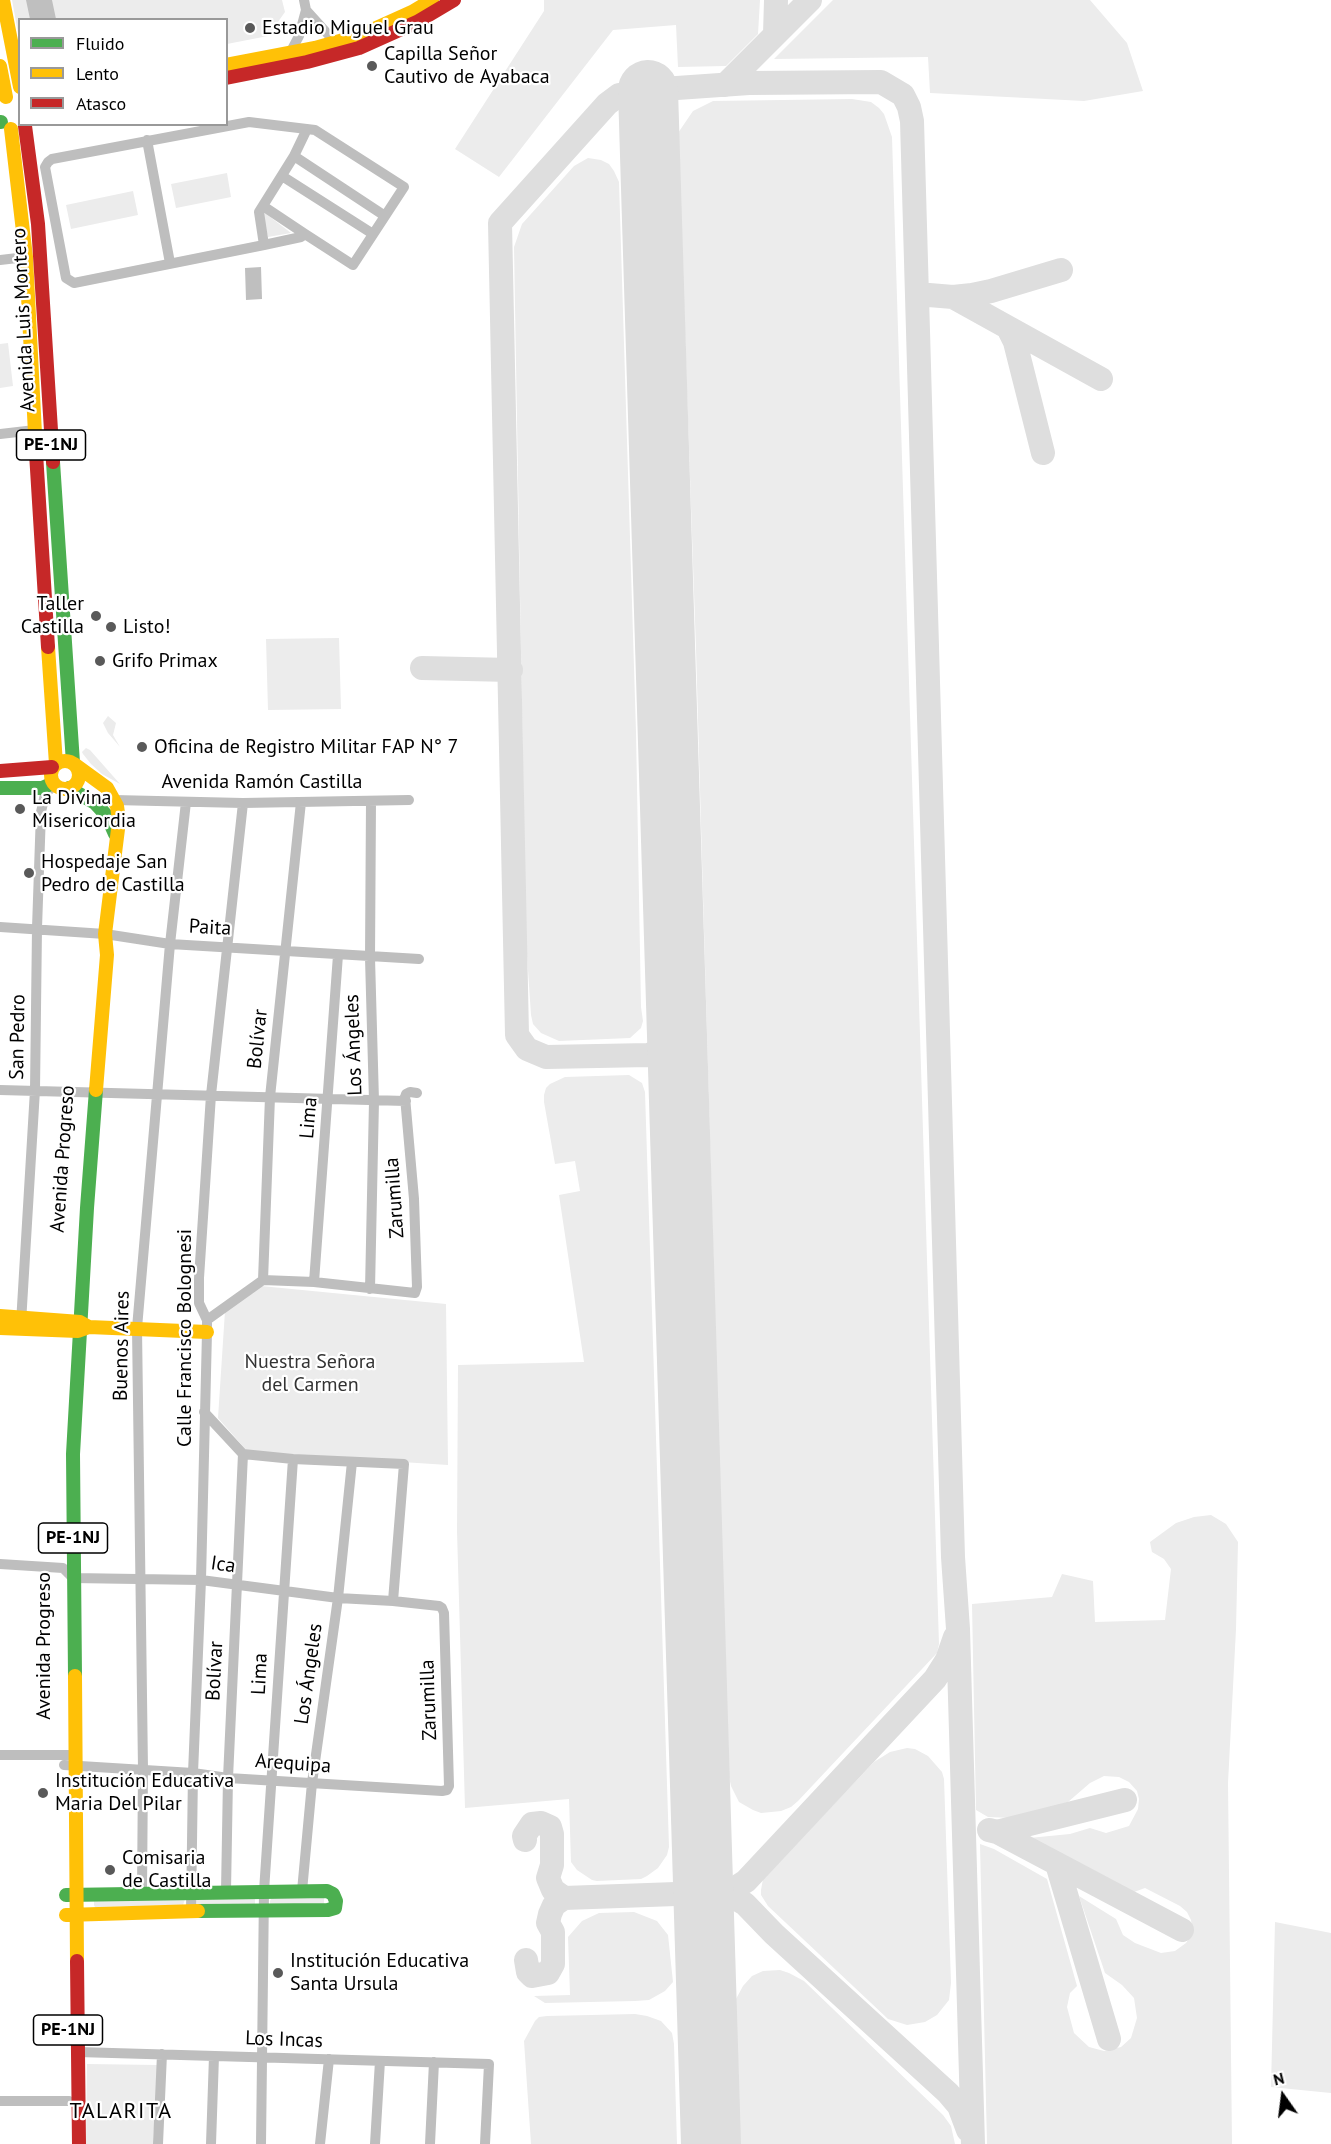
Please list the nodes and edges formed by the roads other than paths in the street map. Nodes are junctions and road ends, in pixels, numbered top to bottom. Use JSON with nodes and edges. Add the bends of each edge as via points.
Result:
{"nodes":[{"id":1,"x":3,"y":0,"type":"edge"},
{"id":2,"x":432,"y":0,"type":"edge"},
{"id":3,"x":454,"y":0,"type":"edge"},
{"id":4,"x":305,"y":5,"type":"edge"},
{"id":5,"x":337,"y":48,"type":"junction"},
{"id":6,"x":290,"y":53,"type":"junction"},
{"id":7,"x":228,"y":65,"type":"edge"},
{"id":8,"x":0,"y":66,"type":"edge"},
{"id":9,"x":18,"y":77,"type":"edge"},
{"id":10,"x":228,"y":78,"type":"edge"},
{"id":11,"x":8,"y":98,"type":"edge"},
{"id":12,"x":3,"y":123,"type":"edge"},
{"id":13,"x":18,"y":124,"type":"edge"},
{"id":14,"x":26,"y":126,"type":"edge"},
{"id":15,"x":226,"y":126,"type":"edge"},
{"id":16,"x":228,"y":126,"type":"edge"},
{"id":17,"x":307,"y":129,"type":"junction"},
{"id":18,"x":147,"y":140,"type":"junction"},
{"id":19,"x":294,"y":156,"type":"junction"},
{"id":20,"x":282,"y":176,"type":"junction"},
{"id":21,"x":263,"y":206,"type":"junction"},
{"id":22,"x":385,"y":216,"type":"junction"},
{"id":23,"x":56,"y":221,"type":"junction"},
{"id":24,"x":38,"y":224,"type":"junction"},
{"id":25,"x":23,"y":226,"type":"junction"},
{"id":26,"x":305,"y":234,"type":"junction"},
{"id":27,"x":373,"y":234,"type":"junction"},
{"id":28,"x":264,"y":245,"type":"junction"},
{"id":29,"x":26,"y":257,"type":"junction"},
{"id":30,"x":0,"y":260,"type":"edge"},
{"id":31,"x":170,"y":263,"type":"junction"},
{"id":32,"x":35,"y":430,"type":"junction"},
{"id":33,"x":0,"y":434,"type":"edge"},
{"id":34,"x":65,"y":650,"type":"junction"},
{"id":35,"x":49,"y":651,"type":"junction"},
{"id":36,"x":52,"y":712,"type":"junction"},
{"id":37,"x":69,"y":712,"type":"junction"},
{"id":38,"x":74,"y":764,"type":"junction"},
{"id":39,"x":54,"y":766,"type":"junction"},
{"id":40,"x":0,"y":771,"type":"edge"},
{"id":41,"x":54,"y":784,"type":"junction"},
{"id":42,"x":0,"y":788,"type":"edge"},
{"id":43,"x":69,"y":788,"type":"junction"},
{"id":44,"x":114,"y":800,"type":"junction"},
{"id":45,"x":410,"y":800,"type":"dead end"},
{"id":46,"x":371,"y":801,"type":"junction"},
{"id":47,"x":186,"y":802,"type":"junction"},
{"id":48,"x":301,"y":802,"type":"junction"},
{"id":49,"x":243,"y":803,"type":"junction"},
{"id":50,"x":118,"y":840,"type":"junction"},
{"id":51,"x":0,"y":927,"type":"edge"},
{"id":52,"x":37,"y":928,"type":"junction"},
{"id":53,"x":105,"y":934,"type":"junction"},
{"id":54,"x":171,"y":944,"type":"junction"},
{"id":55,"x":229,"y":947,"type":"junction"},
{"id":56,"x":285,"y":951,"type":"junction"},
{"id":57,"x":338,"y":955,"type":"junction"},
{"id":58,"x":370,"y":958,"type":"junction"},
{"id":59,"x":419,"y":959,"type":"dead end"},
{"id":60,"x":0,"y":1089,"type":"edge"},
{"id":61,"x":35,"y":1090,"type":"junction"},
{"id":62,"x":92,"y":1093,"type":"junction"},
{"id":63,"x":417,"y":1093,"type":"dead end"},
{"id":64,"x":158,"y":1094,"type":"junction"},
{"id":65,"x":211,"y":1095,"type":"junction"},
{"id":66,"x":270,"y":1097,"type":"junction"},
{"id":67,"x":328,"y":1099,"type":"junction"},
{"id":68,"x":374,"y":1101,"type":"junction"},
{"id":69,"x":406,"y":1101,"type":"junction"},
{"id":70,"x":262,"y":1280,"type":"junction"},
{"id":71,"x":314,"y":1282,"type":"junction"},
{"id":72,"x":370,"y":1289,"type":"junction"},
{"id":73,"x":0,"y":1316,"type":"edge"},
{"id":74,"x":21,"y":1323,"type":"junction"},
{"id":75,"x":207,"y":1326,"type":"junction"},
{"id":76,"x":77,"y":1327,"type":"junction"},
{"id":77,"x":0,"y":1328,"type":"edge"},
{"id":78,"x":137,"y":1328,"type":"junction"},
{"id":79,"x":204,"y":1412,"type":"junction"},
{"id":80,"x":243,"y":1454,"type":"junction"},
{"id":81,"x":293,"y":1459,"type":"junction"},
{"id":82,"x":352,"y":1462,"type":"junction"},
{"id":83,"x":0,"y":1564,"type":"edge"},
{"id":84,"x":68,"y":1573,"type":"junction"},
{"id":85,"x":140,"y":1578,"type":"junction"},
{"id":86,"x":201,"y":1580,"type":"junction"},
{"id":87,"x":237,"y":1586,"type":"junction"},
{"id":88,"x":282,"y":1591,"type":"junction"},
{"id":89,"x":338,"y":1598,"type":"junction"},
{"id":90,"x":393,"y":1601,"type":"junction"},
{"id":91,"x":442,"y":1608,"type":"joint"},
{"id":92,"x":0,"y":1755,"type":"edge"},
{"id":93,"x":70,"y":1760,"type":"junction"},
{"id":94,"x":143,"y":1769,"type":"junction"},
{"id":95,"x":193,"y":1773,"type":"junction"},
{"id":96,"x":228,"y":1778,"type":"junction"},
{"id":97,"x":272,"y":1780,"type":"junction"},
{"id":98,"x":312,"y":1783,"type":"junction"},
{"id":99,"x":447,"y":1790,"type":"joint"},
{"id":100,"x":226,"y":1891,"type":"junction"},
{"id":101,"x":264,"y":1891,"type":"junction"},
{"id":102,"x":302,"y":1891,"type":"junction"},
{"id":103,"x":191,"y":1892,"type":"junction"},
{"id":104,"x":142,"y":1893,"type":"junction"},
{"id":105,"x":71,"y":1895,"type":"junction"},
{"id":106,"x":191,"y":1911,"type":"junction"},
{"id":107,"x":264,"y":1911,"type":"junction"},
{"id":108,"x":71,"y":1915,"type":"junction"},
{"id":109,"x":78,"y":2052,"type":"junction"},
{"id":110,"x":162,"y":2054,"type":"junction"},
{"id":111,"x":214,"y":2056,"type":"junction"},
{"id":112,"x":263,"y":2057,"type":"junction"},
{"id":113,"x":329,"y":2059,"type":"junction"},
{"id":114,"x":380,"y":2061,"type":"junction"},
{"id":115,"x":434,"y":2062,"type":"junction"},
{"id":116,"x":0,"y":2101,"type":"edge"},
{"id":117,"x":69,"y":2101,"type":"junction"},
{"id":118,"x":69,"y":2144,"type":"edge"},
{"id":119,"x":79,"y":2144,"type":"edge"},
{"id":120,"x":158,"y":2144,"type":"edge"},
{"id":121,"x":211,"y":2144,"type":"edge"},
{"id":122,"x":261,"y":2144,"type":"edge"},
{"id":123,"x":320,"y":2144,"type":"edge"},
{"id":124,"x":375,"y":2144,"type":"edge"},
{"id":125,"x":430,"y":2144,"type":"edge"},
{"id":126,"x":485,"y":2144,"type":"edge"}],
"edges":[{"from":1,"to":9,"type":"main road"},
{"from":2,"to":5,"type":"main road"},
{"from":3,"to":5,"type":"main road","via":[[359,48]]},
{"from":4,"to":5,"type":"street"},
{"from":4,"to":6,"type":"street","via":[[299,36]]},
{"from":5,"to":6,"type":"main road"},
{"from":5,"to":10,"type":"main road","via":[[307,62]]},
{"from":6,"to":7,"type":"main road"},
{"from":8,"to":11,"type":"main road"},
{"from":12,"to":13,"type":"main road","number":"PE-1NJ"},
{"from":12,"to":25,"type":"main road","name":"Avenida Luis Montero","number":"PE-1NJ"},
{"from":14,"to":24,"type":"main road","name":"Avenida Luis Montero","number":"PE-1NJ"},
{"from":15,"to":18,"type":"street"},
{"from":16,"to":17,"type":"street","via":[[249,122]]},
{"from":17,"to":19,"type":"street"},
{"from":17,"to":22,"type":"street","via":[[315,130],[404,187]]},
{"from":18,"to":23,"type":"street","via":[[48,162],[45,167]]},
{"from":18,"to":31,"type":"street"},
{"from":19,"to":20,"type":"street"},
{"from":19,"to":22,"type":"street"},
{"from":20,"to":21,"type":"street"},
{"from":20,"to":27,"type":"street"},
{"from":21,"to":26,"type":"street"},
{"from":21,"to":28,"type":"street","via":[[259,212]]},
{"from":22,"to":27,"type":"street"},
{"from":23,"to":24,"type":"street"},
{"from":23,"to":31,"type":"street","via":[[66,278],[74,283]]},
{"from":24,"to":25,"type":"street"},
{"from":24,"to":34,"type":"main road","name":"Avenida Luis Montero","number":"PE-1NJ"},
{"from":25,"to":29,"type":"main road","name":"Avenida Luis Montero","number":"PE-1NJ"},
{"from":26,"to":27,"type":"street","via":[[353,265]]},
{"from":26,"to":28,"type":"street"},
{"from":28,"to":31,"type":"street"},
{"from":29,"to":30,"type":"street"},
{"from":29,"to":32,"type":"main road","name":"Avenida Luis Montero","number":"PE-1NJ"},
{"from":32,"to":33,"type":"street"},
{"from":32,"to":35,"type":"main road","name":"Avenida Luis Montero","number":"PE-1NJ"},
{"from":34,"to":35,"type":"main road"},
{"from":34,"to":37,"type":"main road","name":"Avenida Luis Montero","number":"PE-1NJ"},
{"from":35,"to":36,"type":"main road","name":"Avenida Luis Montero","number":"PE-1NJ"},
{"from":36,"to":37,"type":"main road"},
{"from":36,"to":39,"type":"main road","name":"Avenida Luis Montero","number":"PE-1NJ"},
{"from":37,"to":38,"type":"main road","name":"Avenida Luis Montero","number":"PE-1NJ"},
{"from":38,"to":39,"type":"main road","via":[[66,761]]},
{"from":38,"to":43,"type":"main road","number":"PE-1NJ","via":[[79,776]]},
{"from":38,"to":44,"type":"main road","via":[[107,788]]},
{"from":39,"to":40,"type":"main road"},
{"from":39,"to":41,"type":"main road","number":"PE-1NJ","via":[[50,776]]},
{"from":41,"to":42,"type":"main road","via":[[42,788]]},
{"from":41,"to":43,"type":"main road","via":[[61,789]]},
{"from":41,"to":52,"type":"street","name":"San Pedro","via":[[42,802]]},
{"from":43,"to":50,"type":"main road","via":[[95,803],[107,816]]},
{"from":44,"to":47,"type":"street","name":"Avenida Ramón Castilla"},
{"from":44,"to":50,"type":"main road","name":"Avenida Progreso","number":"PE-1NJ"},
{"from":45,"to":46,"type":"street","name":"Avenida Ramón Castilla"},
{"from":46,"to":48,"type":"street","name":"Avenida Ramón Castilla"},
{"from":46,"to":58,"type":"street","name":"Los Ángeles"},
{"from":47,"to":49,"type":"street","name":"Avenida Ramón Castilla"},
{"from":47,"to":54,"type":"street","name":"Buenos Aires"},
{"from":48,"to":49,"type":"street","name":"Avenida Ramón Castilla"},
{"from":48,"to":56,"type":"street","name":"Bolívar"},
{"from":49,"to":55,"type":"street","name":"Calle Francisco Bolognesi"},
{"from":50,"to":53,"type":"main road","name":"Avenida Progreso","number":"PE-1NJ"},
{"from":51,"to":52,"type":"street","name":"Paita"},
{"from":52,"to":53,"type":"street","name":"Paita"},
{"from":52,"to":61,"type":"street","name":"San Pedro"},
{"from":53,"to":54,"type":"street","name":"Paita"},
{"from":53,"to":62,"type":"main road","name":"Avenida Progreso","number":"PE-1NJ","via":[[97,950]]},
{"from":54,"to":55,"type":"street","name":"Paita"},
{"from":54,"to":64,"type":"street","name":"Buenos Aires"},
{"from":55,"to":56,"type":"street","name":"Paita"},
{"from":55,"to":65,"type":"street","name":"Calle Francisco Bolognesi"},
{"from":56,"to":57,"type":"street","name":"Paita"},
{"from":56,"to":66,"type":"street","name":"Bolívar"},
{"from":57,"to":58,"type":"street","name":"Paita"},
{"from":57,"to":67,"type":"street","name":"Lima"},
{"from":58,"to":59,"type":"street","name":"Paita"},
{"from":58,"to":68,"type":"street","name":"Los Ángeles"},
{"from":60,"to":61,"type":"street"},
{"from":61,"to":62,"type":"street"},
{"from":61,"to":74,"type":"street","name":"San Pedro"},
{"from":62,"to":64,"type":"street"},
{"from":62,"to":76,"type":"main road","name":"Avenida Progreso","number":"PE-1NJ"},
{"from":63,"to":69,"type":"street","via":[[407,1092]]},
{"from":64,"to":65,"type":"street"},
{"from":64,"to":78,"type":"street","name":"Buenos Aires"},
{"from":65,"to":66,"type":"street"},
{"from":65,"to":75,"type":"street","name":"Calle Francisco Bolognesi","via":[[199,1278],[199,1303]]},
{"from":66,"to":67,"type":"street"},
{"from":66,"to":70,"type":"street","name":"Bolívar"},
{"from":67,"to":68,"type":"street"},
{"from":67,"to":71,"type":"street","name":"Lima"},
{"from":68,"to":69,"type":"street"},
{"from":68,"to":72,"type":"street","name":"Los Ángeles"},
{"from":69,"to":72,"type":"street","name":"Zarumilla","via":[[417,1287],[415,1293]]},
{"from":70,"to":71,"type":"street"},
{"from":70,"to":75,"type":"street"},
{"from":71,"to":72,"type":"street"},
{"from":73,"to":74,"type":"main road"},
{"from":74,"to":76,"type":"main road"},
{"from":74,"to":77,"type":"main road"},
{"from":75,"to":78,"type":"main road"},
{"from":75,"to":79,"type":"street","name":"Calle Francisco Bolognesi"},
{"from":76,"to":78,"type":"main road"},
{"from":76,"to":84,"type":"main road","name":"Avenida Progreso","number":"PE-1NJ","via":[[63,1446]]},
{"from":78,"to":85,"type":"street","name":"Buenos Aires"},
{"from":79,"to":80,"type":"street"},
{"from":79,"to":86,"type":"street","name":"Calle Francisco Bolognesi"},
{"from":80,"to":81,"type":"street"},
{"from":80,"to":87,"type":"street","name":"Bolívar"},
{"from":81,"to":82,"type":"street"},
{"from":81,"to":88,"type":"street","name":"Lima"},
{"from":82,"to":89,"type":"street","name":"Los Ángeles"},
{"from":82,"to":90,"type":"street","via":[[405,1466]]},
{"from":83,"to":84,"type":"street","name":"Ica"},
{"from":84,"to":85,"type":"street","name":"Ica"},
{"from":84,"to":93,"type":"main road","name":"Avenida Progreso","number":"PE-1NJ"},
{"from":85,"to":86,"type":"street","name":"Ica"},
{"from":85,"to":94,"type":"street","name":"Buenos Aires"},
{"from":86,"to":87,"type":"street","name":"Ica"},
{"from":86,"to":95,"type":"street","name":"Calle Francisco Bolognesi"},
{"from":87,"to":88,"type":"street","name":"Ica"},
{"from":87,"to":96,"type":"street","name":"Bolívar"},
{"from":88,"to":89,"type":"street","name":"Ica"},
{"from":88,"to":97,"type":"street","name":"Lima"},
{"from":89,"to":90,"type":"street","name":"Ica"},
{"from":89,"to":98,"type":"street","name":"Los Ángeles"},
{"from":90,"to":91,"type":"street","name":"Ica"},
{"from":91,"to":99,"type":"street","name":"Zarumilla"},
{"from":92,"to":93,"type":"street","name":"Arequipa"},
{"from":93,"to":94,"type":"street","name":"Arequipa"},
{"from":93,"to":105,"type":"main road","name":"Avenida Progreso","number":"PE-1NJ"},
{"from":94,"to":95,"type":"street","name":"Arequipa"},
{"from":94,"to":104,"type":"street","name":"Buenos Aires"},
{"from":95,"to":96,"type":"street","name":"Arequipa"},
{"from":95,"to":103,"type":"street","name":"Calle Francisco Bolognesi"},
{"from":96,"to":97,"type":"street","name":"Arequipa"},
{"from":96,"to":100,"type":"street","name":"Bolívar"},
{"from":97,"to":98,"type":"street","name":"Arequipa"},
{"from":97,"to":101,"type":"street","name":"Lima"},
{"from":98,"to":99,"type":"street","name":"Arequipa"},
{"from":98,"to":102,"type":"street","name":"Los Ángeles"},
{"from":100,"to":101,"type":"main road"},
{"from":100,"to":103,"type":"main road"},
{"from":101,"to":102,"type":"main road"},
{"from":101,"to":107,"type":"street","name":"Lima"},
{"from":102,"to":107,"type":"main road","via":[[330,1893],[336,1901],[334,1908]]},
{"from":103,"to":104,"type":"main road"},
{"from":103,"to":106,"type":"street","name":"Calle Francisco Bolognesi"},
{"from":104,"to":105,"type":"main road"},
{"from":105,"to":108,"type":"main road","name":"Avenida Progreso","number":"PE-1NJ"},
{"from":106,"to":107,"type":"main road"},
{"from":106,"to":108,"type":"main road"},
{"from":107,"to":112,"type":"street","name":"Lima"},
{"from":108,"to":109,"type":"main road","name":"Avenida Progreso","number":"PE-1NJ"},
{"from":108,"to":117,"type":"main road","name":"Avenida Progreso","number":"PE-1NJ"},
{"from":109,"to":110,"type":"street","name":"Los Incas"},
{"from":109,"to":119,"type":"main road","name":"Avenida Progreso","number":"PE-1NJ"},
{"from":110,"to":111,"type":"street","name":"Los Incas"},
{"from":110,"to":120,"type":"street"},
{"from":111,"to":112,"type":"street","name":"Los Incas"},
{"from":111,"to":121,"type":"street"},
{"from":112,"to":113,"type":"street","name":"Los Incas"},
{"from":112,"to":122,"type":"street","name":"Lima"},
{"from":113,"to":114,"type":"street","name":"Los Incas"},
{"from":113,"to":123,"type":"street"},
{"from":114,"to":115,"type":"street","name":"Los Incas"},
{"from":114,"to":124,"type":"street"},
{"from":115,"to":125,"type":"street"},
{"from":115,"to":126,"type":"street","name":"Los Incas","via":[[489,2064]]},
{"from":116,"to":117,"type":"street"},
{"from":117,"to":118,"type":"main road","name":"Avenida Progreso","number":"PE-1NJ"}]}
